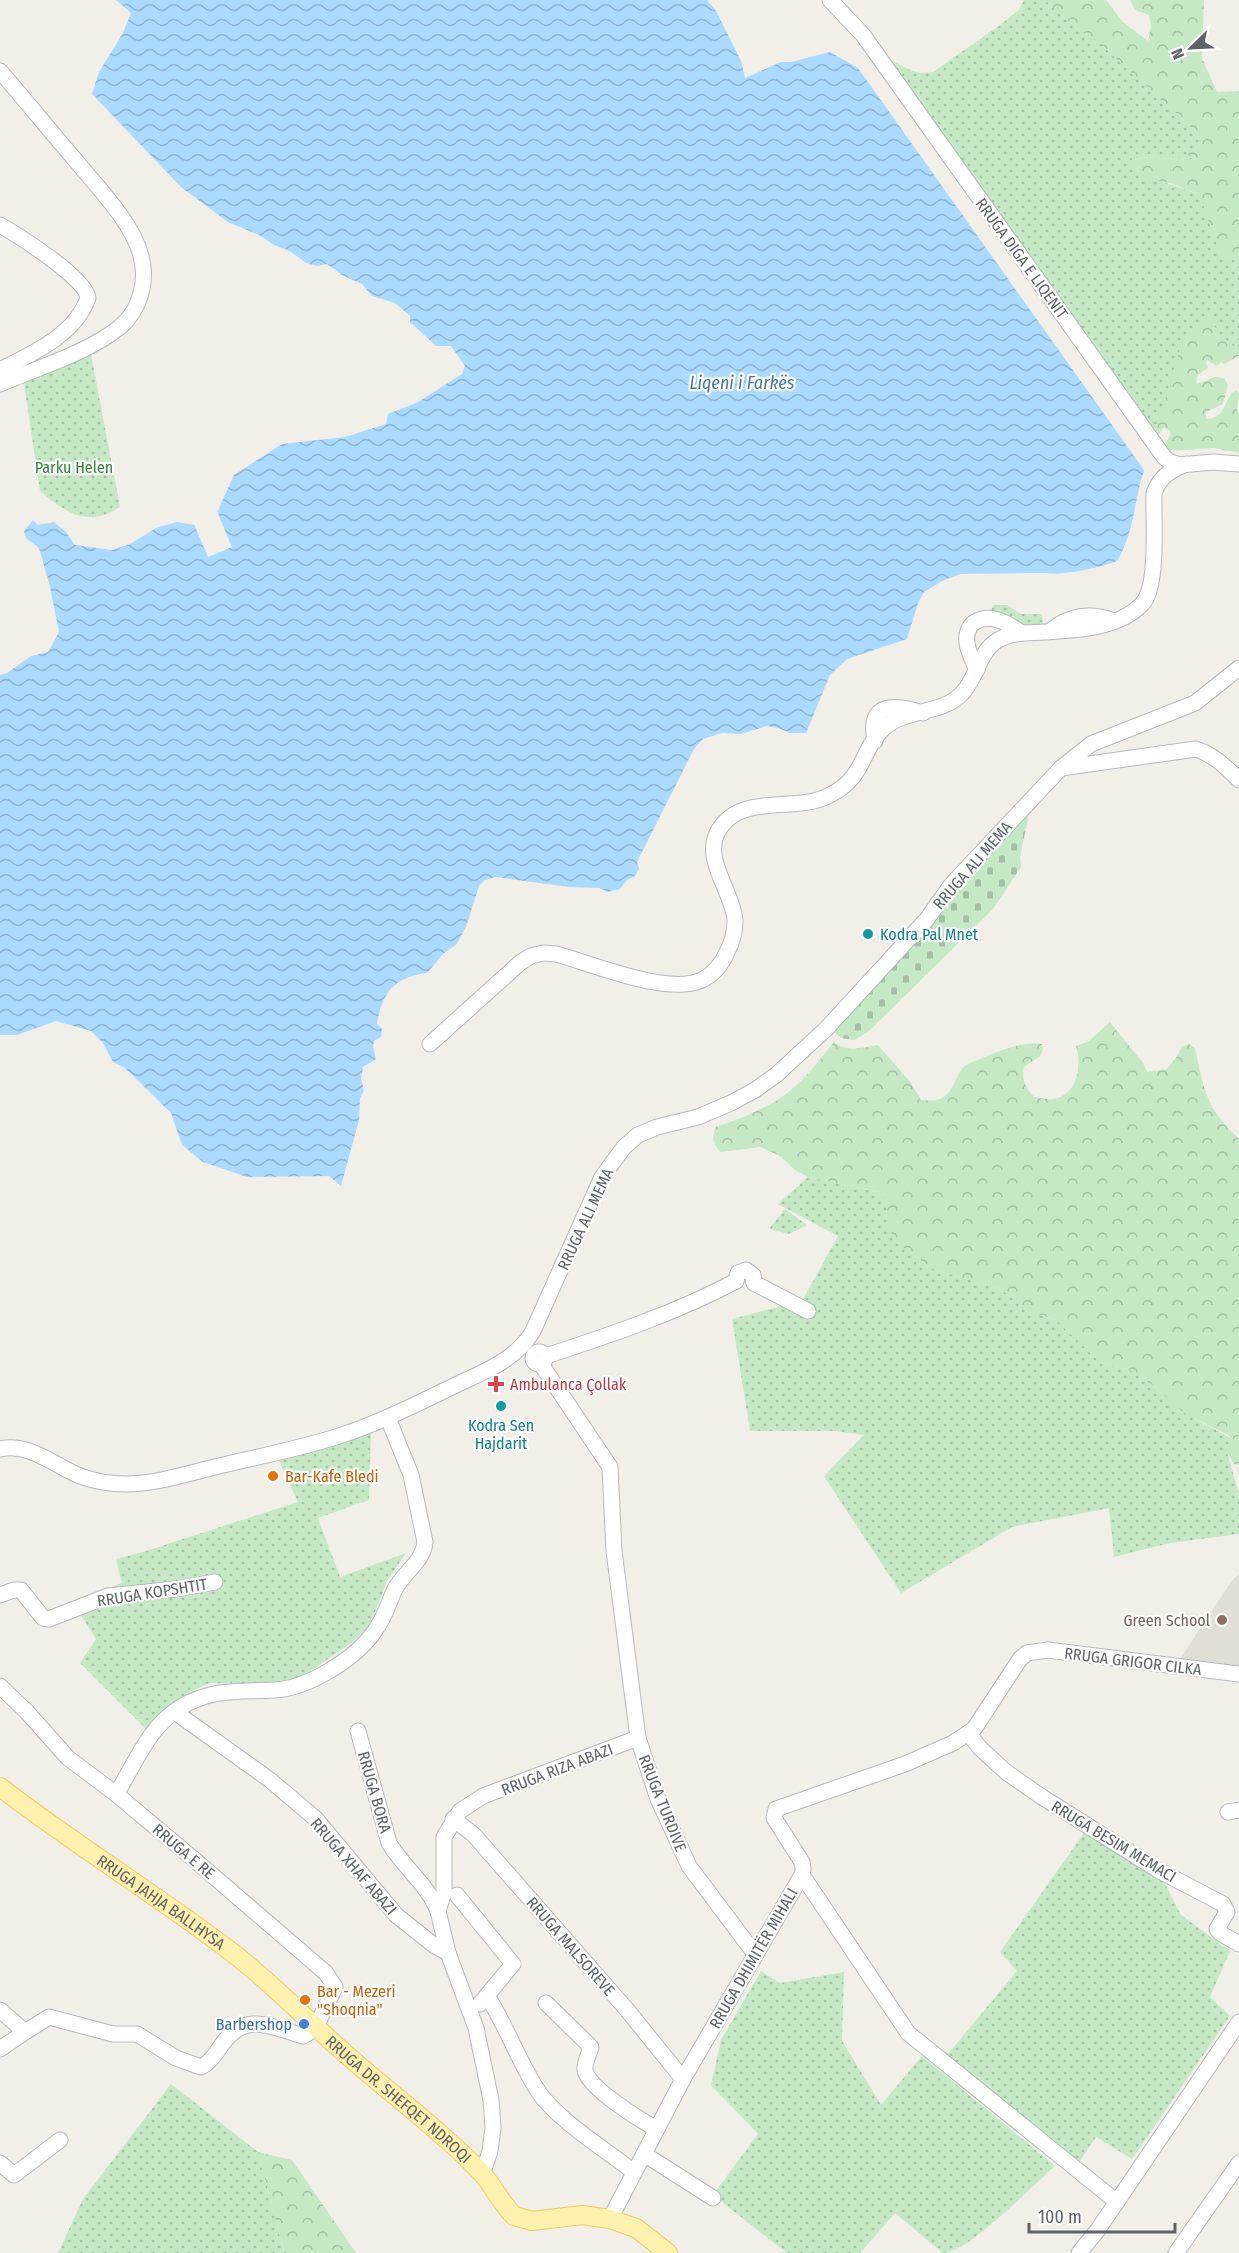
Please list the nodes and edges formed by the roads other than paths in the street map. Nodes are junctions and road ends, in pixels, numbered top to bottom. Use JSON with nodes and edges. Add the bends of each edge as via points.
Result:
{"nodes":[{"id":1,"x":830,"y":0,"type":"edge"},
{"id":2,"x":0,"y":71,"type":"edge"},
{"id":3,"x":0,"y":225,"type":"edge"},
{"id":4,"x":0,"y":370,"type":"edge"},
{"id":5,"x":0,"y":384,"type":"edge"},
{"id":6,"x":1186,"y":464,"type":"junction"},
{"id":7,"x":1239,"y":464,"type":"edge"},
{"id":8,"x":1022,"y":633,"type":"junction"},
{"id":9,"x":1239,"y":668,"type":"edge"},
{"id":10,"x":977,"y":670,"type":"junction"},
{"id":11,"x":1061,"y":768,"type":"junction"},
{"id":12,"x":1239,"y":780,"type":"edge"},
{"id":13,"x":430,"y":1044,"type":"dead end"},
{"id":14,"x":808,"y":1311,"type":"dead end"},
{"id":15,"x":536,"y":1355,"type":"junction"},
{"id":16,"x":388,"y":1418,"type":"junction"},
{"id":17,"x":0,"y":1449,"type":"edge"},
{"id":18,"x":215,"y":1582,"type":"dead end"},
{"id":19,"x":0,"y":1595,"type":"edge"},
{"id":20,"x":1027,"y":1653,"type":"joint"},
{"id":21,"x":1239,"y":1674,"type":"edge"},
{"id":22,"x":0,"y":1686,"type":"edge"},
{"id":23,"x":175,"y":1712,"type":"junction"},
{"id":24,"x":358,"y":1731,"type":"dead end"},
{"id":25,"x":968,"y":1733,"type":"junction"},
{"id":26,"x":638,"y":1738,"type":"junction"},
{"id":27,"x":0,"y":1787,"type":"edge"},
{"id":28,"x":116,"y":1794,"type":"junction"},
{"id":29,"x":453,"y":1820,"type":"junction"},
{"id":30,"x":802,"y":1875,"type":"junction"},
{"id":31,"x":457,"y":1895,"type":"dead end"},
{"id":32,"x":438,"y":1911,"type":"junction"},
{"id":33,"x":1239,"y":1944,"type":"edge"},
{"id":34,"x":448,"y":1953,"type":"junction"},
{"id":35,"x":755,"y":1954,"type":"junction"},
{"id":36,"x":487,"y":1996,"type":"junction"},
{"id":37,"x":546,"y":2003,"type":"dead end"},
{"id":38,"x":0,"y":2010,"type":"edge"},
{"id":39,"x":471,"y":2014,"type":"junction"},
{"id":40,"x":1239,"y":2022,"type":"edge"},
{"id":41,"x":317,"y":2025,"type":"junction"},
{"id":42,"x":25,"y":2032,"type":"junction"},
{"id":43,"x":0,"y":2049,"type":"edge"},
{"id":44,"x":683,"y":2079,"type":"junction"},
{"id":45,"x":657,"y":2129,"type":"junction"},
{"id":46,"x":60,"y":2140,"type":"dead end"},
{"id":47,"x":644,"y":2154,"type":"junction"},
{"id":48,"x":0,"y":2163,"type":"edge"},
{"id":49,"x":1239,"y":2163,"type":"edge"},
{"id":50,"x":480,"y":2171,"type":"junction"},
{"id":51,"x":634,"y":2172,"type":"junction"},
{"id":52,"x":713,"y":2198,"type":"dead end"},
{"id":53,"x":1117,"y":2202,"type":"junction"},
{"id":54,"x":610,"y":2219,"type":"junction"},
{"id":55,"x":668,"y":2253,"type":"edge"},
{"id":56,"x":1079,"y":2253,"type":"edge"},
{"id":57,"x":1176,"y":2253,"type":"edge"}],
"edges":[{"from":1,"to":6,"type":"street","name":"RRUGA DIGA E LIQENIT","via":[[863,35],[1164,457],[1174,464]]},
{"from":2,"to":5,"type":"street","via":[[130,231],[141,255],[143,276],[139,302],[122,326],[87,347]]},
{"from":3,"to":4,"type":"street","via":[[46,255],[85,288],[88,298],[76,321],[64,332]]},
{"from":6,"to":7,"type":"street","name":"RRUGA DIGA E LIQENIT"},
{"from":6,"to":8,"type":"street","via":[[1164,476],[1154,493],[1150,592],[1134,612],[1113,621],[1075,617],[1050,631]]},
{"from":8,"to":10,"type":"street","via":[[990,646]]},
{"from":8,"to":10,"type":"street","via":[[1007,623],[985,617],[971,625],[967,641]]},
{"from":9,"to":11,"type":"street","name":"RRUGA ALI MEMA","via":[[1196,703],[1091,744]]},
{"from":10,"to":13,"type":"street","via":[[954,701],[923,713],[898,706],[883,709],[874,725],[875,741],[851,780],[828,797],[750,808],[729,818],[717,836],[714,854],[734,926],[730,947],[714,972],[687,985],[669,985],[556,954],[531,956]]},
{"from":11,"to":12,"type":"street","via":[[1196,749],[1216,759]]},
{"from":11,"to":15,"type":"street","name":"RRUGA ALI MEMA","via":[[951,885],[927,919],[792,1061],[747,1094],[698,1117],[638,1135],[624,1147],[602,1177],[533,1331]]},
{"from":14,"to":15,"type":"street","via":[[754,1283],[753,1275],[746,1270],[738,1273],[736,1281],[707,1296],[626,1329]]},
{"from":15,"to":16,"type":"street","name":"RRUGA ALI MEMA","via":[[507,1359]]},
{"from":15,"to":26,"type":"street","via":[[610,1467],[614,1551]]},
{"from":16,"to":17,"type":"street","name":"RRUGA ALI MEMA","via":[[299,1447],[126,1484],[95,1481],[36,1454],[15,1448]]},
{"from":16,"to":23,"type":"street","via":[[411,1475],[425,1542],[420,1558],[401,1578],[375,1632],[363,1646],[303,1685],[224,1691],[198,1698]]},
{"from":18,"to":19,"type":"street","name":"RRUGA KOPSHTIT","via":[[108,1596],[49,1619],[43,1618],[21,1590]]},
{"from":20,"to":21,"type":"street","name":"RRUGA GRIGOR CILKA","via":[[1048,1650]]},
{"from":20,"to":25,"type":"street","name":"RRUGA DHIMITËR MIHALI"},
{"from":22,"to":28,"type":"street","name":"RRUGA E RE","via":[[68,1758]]},
{"from":23,"to":28,"type":"street","via":[[148,1740]]},
{"from":23,"to":34,"type":"street","name":"RRUGA XHAF ABAZI","via":[[270,1780],[316,1819],[396,1915]]},
{"from":24,"to":32,"type":"street","name":"RRUGA BORA","via":[[389,1843]]},
{"from":25,"to":30,"type":"street","name":"RRUGA DHIMITËR MIHALI","via":[[929,1755],[776,1809],[774,1818],[801,1862]]},
{"from":25,"to":33,"type":"street","name":"RRUGA BESIM MEMACI","via":[[1006,1772],[1042,1797],[1158,1870],[1223,1904],[1227,1912],[1217,1929]]},
{"from":26,"to":29,"type":"street","name":"RRUGA RIZA ABAZI","via":[[483,1797],[466,1806]]},
{"from":26,"to":35,"type":"street","name":"RRUGA TURDIVE","via":[[658,1799],[689,1866]]},
{"from":27,"to":41,"type":"main road","name":"RRUGA JAHJA BALLHYSA","via":[[232,1952]]},
{"from":28,"to":41,"type":"street","name":"RRUGA E RE","via":[[326,1973],[335,1992]]},
{"from":29,"to":32,"type":"street","via":[[444,1836],[444,1892]]},
{"from":29,"to":44,"type":"street","name":"RRUGA MALSOREVE","via":[[473,1834]]},
{"from":30,"to":35,"type":"street","name":"RRUGA DHIMITËR MIHALI"},
{"from":30,"to":53,"type":"street","via":[[908,2033]]},
{"from":31,"to":36,"type":"street","via":[[513,1964]]},
{"from":32,"to":34,"type":"street"},
{"from":34,"to":39,"type":"street"},
{"from":35,"to":44,"type":"street","name":"RRUGA DHIMITËR MIHALI"},
{"from":36,"to":39,"type":"street"},
{"from":36,"to":51,"type":"street","via":[[547,2102]]},
{"from":37,"to":45,"type":"street","via":[[588,2042],[588,2077],[625,2110]]},
{"from":38,"to":42,"type":"street"},
{"from":39,"to":50,"type":"street","via":[[484,2062],[493,2128],[490,2151]]},
{"from":40,"to":53,"type":"street"},
{"from":41,"to":42,"type":"street","name":"RRUGA DR. SHEFQET NDROQI","via":[[303,2036],[254,2022],[246,2024],[229,2036],[201,2067],[137,2034],[113,2034],[49,2017]]},
{"from":41,"to":50,"type":"main road","name":"RRUGA DR. SHEFQET NDROQI","via":[[424,2119],[460,2159]]},
{"from":42,"to":43,"type":"street"},
{"from":44,"to":45,"type":"street","name":"RRUGA DHIMITËR MIHALI"},
{"from":45,"to":47,"type":"street","name":"RRUGA DHIMITËR MIHALI"},
{"from":46,"to":48,"type":"street","via":[[14,2175]]},
{"from":47,"to":51,"type":"street","name":"RRUGA DHIMITËR MIHALI"},
{"from":47,"to":52,"type":"street"},
{"from":49,"to":57,"type":"street"},
{"from":50,"to":54,"type":"main road","name":"RRUGA DR. SHEFQET NDROQI","via":[[514,2216],[532,2221],[582,2215]]},
{"from":51,"to":54,"type":"street","name":"RRUGA DHIMITËR MIHALI"},
{"from":53,"to":56,"type":"street"},
{"from":54,"to":55,"type":"main road","name":"RRUGA DR. SHEFQET NDROQI","via":[[636,2228]]}]}
